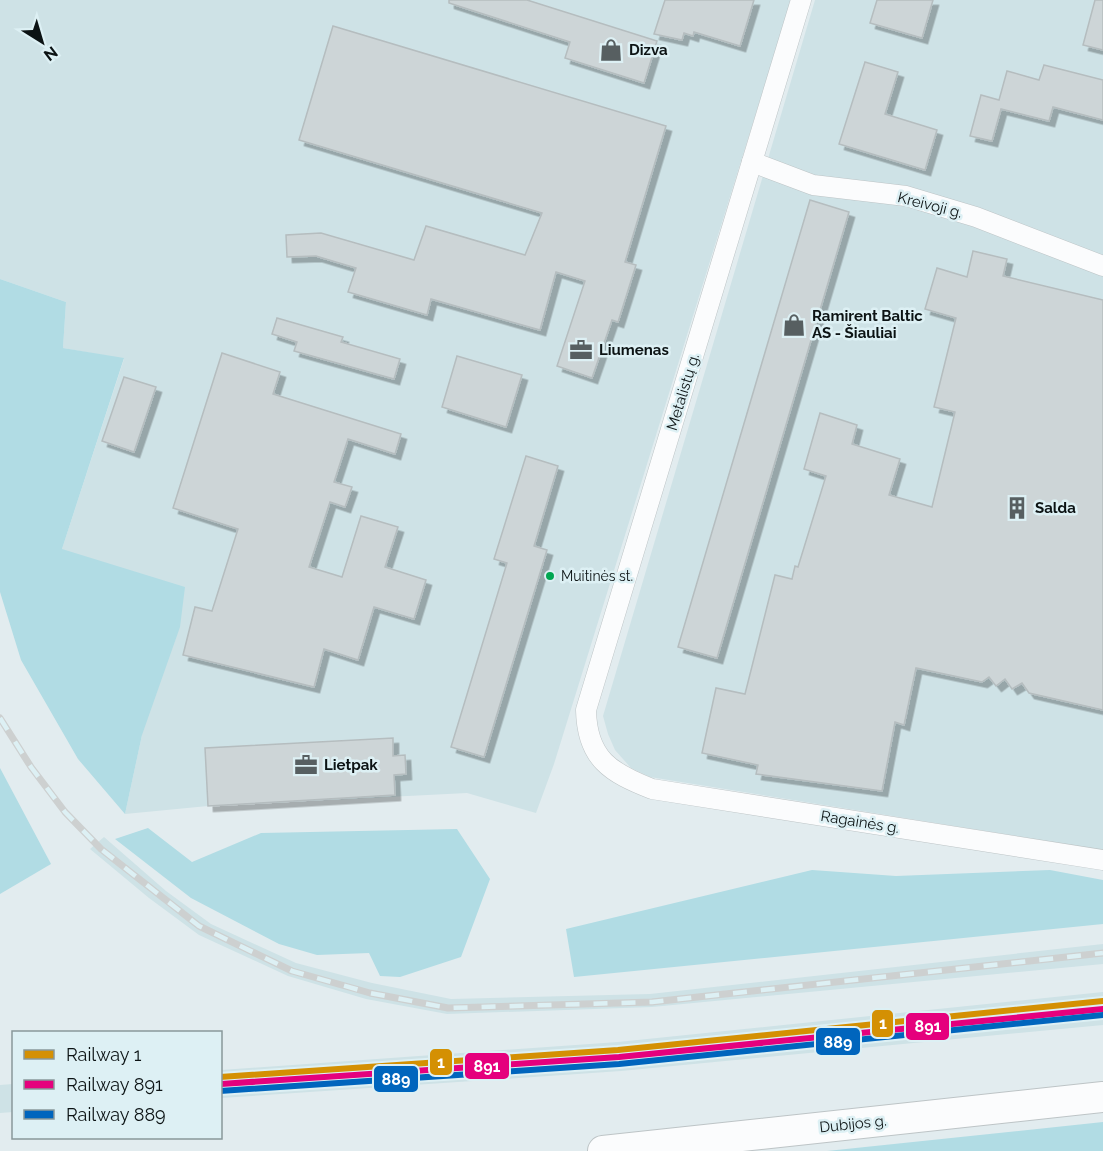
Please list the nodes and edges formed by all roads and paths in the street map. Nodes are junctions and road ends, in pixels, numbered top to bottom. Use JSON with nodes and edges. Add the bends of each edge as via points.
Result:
{"nodes":[{"id":1,"x":801,"y":0,"type":"edge"},
{"id":2,"x":752,"y":162,"type":"junction"},
{"id":3,"x":1103,"y":266,"type":"edge"},
{"id":4,"x":618,"y":776,"type":"joint"},
{"id":5,"x":1103,"y":860,"type":"edge"},
{"id":6,"x":1103,"y":1097,"type":"edge"},
{"id":7,"x":603,"y":1151,"type":"edge"}],
"edges":[{"from":1,"to":2,"type":"street","name":"Metalistų g."},
{"from":2,"to":3,"type":"street","name":"Kreivoji g.","via":[[813,185],[906,196],[965,213]]},
{"from":2,"to":4,"type":"street","name":"Metalistų g.","via":[[586,710],[590,741],[602,761]]},
{"from":4,"to":5,"type":"street","name":"Ragainės g.","via":[[652,789]]},
{"from":6,"to":7,"type":"main road","name":"Dubijos g."}]}
